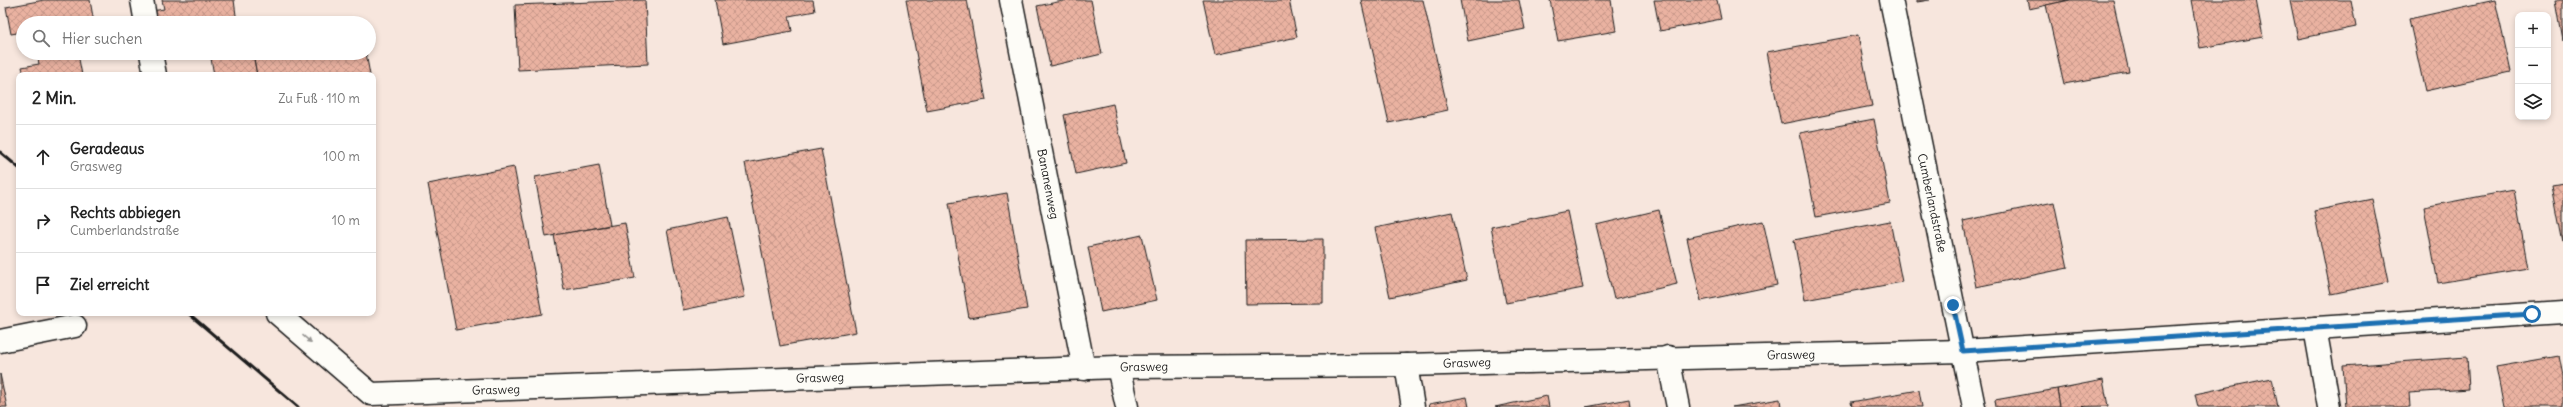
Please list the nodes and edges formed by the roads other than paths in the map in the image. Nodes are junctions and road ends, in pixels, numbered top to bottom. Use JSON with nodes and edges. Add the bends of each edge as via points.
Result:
{"nodes":[{"id":1,"x":142,"y":0,"type":"edge"},
{"id":2,"x":1011,"y":0,"type":"edge"},
{"id":3,"x":1891,"y":0,"type":"edge"},
{"id":4,"x":145,"y":16,"type":"edge"},
{"id":5,"x":152,"y":60,"type":"edge"},
{"id":6,"x":154,"y":72,"type":"edge"},
{"id":7,"x":2563,"y":312,"type":"edge"},
{"id":8,"x":280,"y":316,"type":"edge"},
{"id":9,"x":75,"y":326,"type":"dead end"},
{"id":10,"x":2315,"y":328,"type":"junction"},
{"id":11,"x":0,"y":341,"type":"edge"},
{"id":12,"x":1963,"y":351,"type":"junction"},
{"id":13,"x":1668,"y":357,"type":"junction"},
{"id":14,"x":1406,"y":365,"type":"junction"},
{"id":15,"x":1118,"y":367,"type":"junction"},
{"id":16,"x":1084,"y":369,"type":"junction"},
{"id":17,"x":1127,"y":407,"type":"edge"},
{"id":18,"x":1413,"y":407,"type":"edge"},
{"id":19,"x":1678,"y":407,"type":"edge"},
{"id":20,"x":1974,"y":407,"type":"edge"},
{"id":21,"x":2329,"y":407,"type":"edge"}],
"edges":[{"from":1,"to":4,"type":"street"},
{"from":2,"to":16,"type":"street","name":"Bananenweg"},
{"from":3,"to":12,"type":"street","name":"Cumberlandstraße"},
{"from":5,"to":6,"type":"street"},
{"from":7,"to":10,"type":"street","name":"Grasweg"},
{"from":8,"to":16,"type":"street","name":"Grasweg","one_way":true,"via":[[371,394]]},
{"from":9,"to":11,"type":"street"},
{"from":10,"to":12,"type":"street","name":"Grasweg"},
{"from":10,"to":21,"type":"street"},
{"from":12,"to":13,"type":"street","name":"Grasweg"},
{"from":12,"to":20,"type":"street","name":"Cumberlandstraße"},
{"from":13,"to":14,"type":"street","name":"Grasweg"},
{"from":13,"to":19,"type":"street"},
{"from":14,"to":15,"type":"street","name":"Grasweg"},
{"from":14,"to":18,"type":"street"},
{"from":15,"to":16,"type":"street","name":"Grasweg"},
{"from":15,"to":17,"type":"street"}]}
